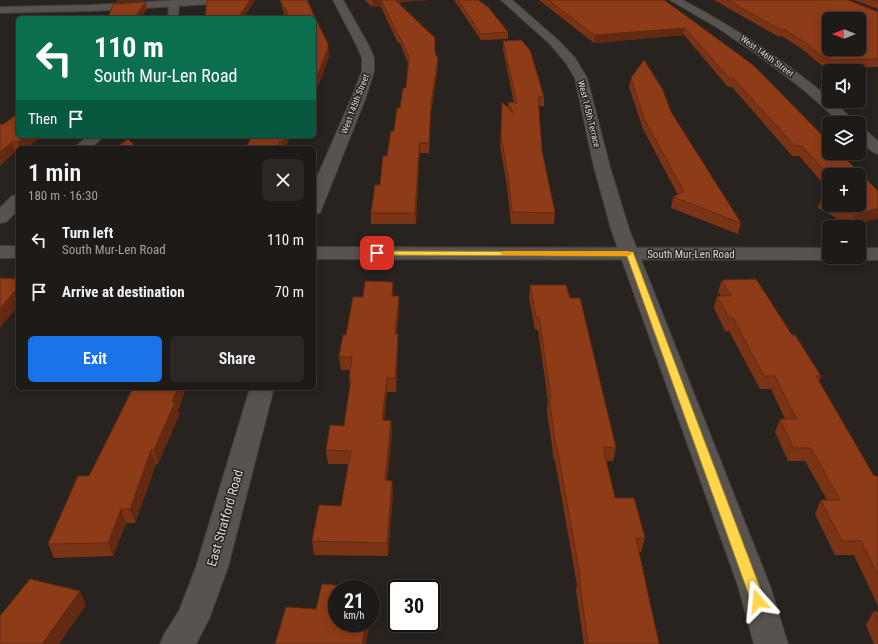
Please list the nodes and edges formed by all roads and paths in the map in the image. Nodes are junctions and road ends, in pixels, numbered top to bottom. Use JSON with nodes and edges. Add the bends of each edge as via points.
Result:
{"nodes":[{"id":1,"x":229,"y":0,"type":"edge"},
{"id":2,"x":338,"y":0,"type":"edge"},
{"id":3,"x":506,"y":0,"type":"edge"},
{"id":4,"x":676,"y":0,"type":"edge"},
{"id":5,"x":174,"y":3,"type":"junction"},
{"id":6,"x":1,"y":10,"type":"edge"},
{"id":7,"x":173,"y":16,"type":"edge"},
{"id":8,"x":842,"y":116,"type":"edge"},
{"id":9,"x":94,"y":138,"type":"edge"},
{"id":10,"x":866,"y":138,"type":"edge"},
{"id":11,"x":84,"y":146,"type":"edge"},
{"id":12,"x":878,"y":149,"type":"edge"},
{"id":13,"x":16,"y":202,"type":"edge"},
{"id":14,"x":316,"y":203,"type":"edge"},
{"id":15,"x":0,"y":218,"type":"edge"},
{"id":16,"x":0,"y":252,"type":"edge"},
{"id":17,"x":16,"y":252,"type":"edge"},
{"id":18,"x":316,"y":253,"type":"edge"},
{"id":19,"x":630,"y":254,"type":"junction"},
{"id":20,"x":822,"y":254,"type":"edge"},
{"id":21,"x":866,"y":254,"type":"edge"},
{"id":22,"x":878,"y":254,"type":"edge"},
{"id":23,"x":261,"y":390,"type":"edge"},
{"id":24,"x":177,"y":644,"type":"edge"},
{"id":25,"x":771,"y":644,"type":"edge"}],
"edges":[{"from":1,"to":5,"type":"street"},
{"from":2,"to":14,"type":"street","name":"West 145th Street","via":[[363,46],[368,58],[368,71],[360,97]]},
{"from":3,"to":19,"type":"street","name":"West 145th Terrace","via":[[554,42],[571,60],[581,78],[602,167]]},
{"from":4,"to":8,"type":"street","name":"West 146th Street","via":[[752,44]]},
{"from":5,"to":6,"type":"street"},
{"from":5,"to":7,"type":"street"},
{"from":9,"to":11,"type":"street"},
{"from":10,"to":12,"type":"street"},
{"from":13,"to":15,"type":"street"},
{"from":16,"to":17,"type":"street"},
{"from":18,"to":19,"type":"street","name":"South Mur-Len Road"},
{"from":19,"to":20,"type":"street","name":"South Mur-Len Road"},
{"from":19,"to":25,"type":"street","name":"West 145th Terrace","via":[[754,586]]},
{"from":21,"to":22,"type":"street"},
{"from":23,"to":24,"type":"street","name":"East Stratford Road","via":[[212,567],[192,618]]}]}
